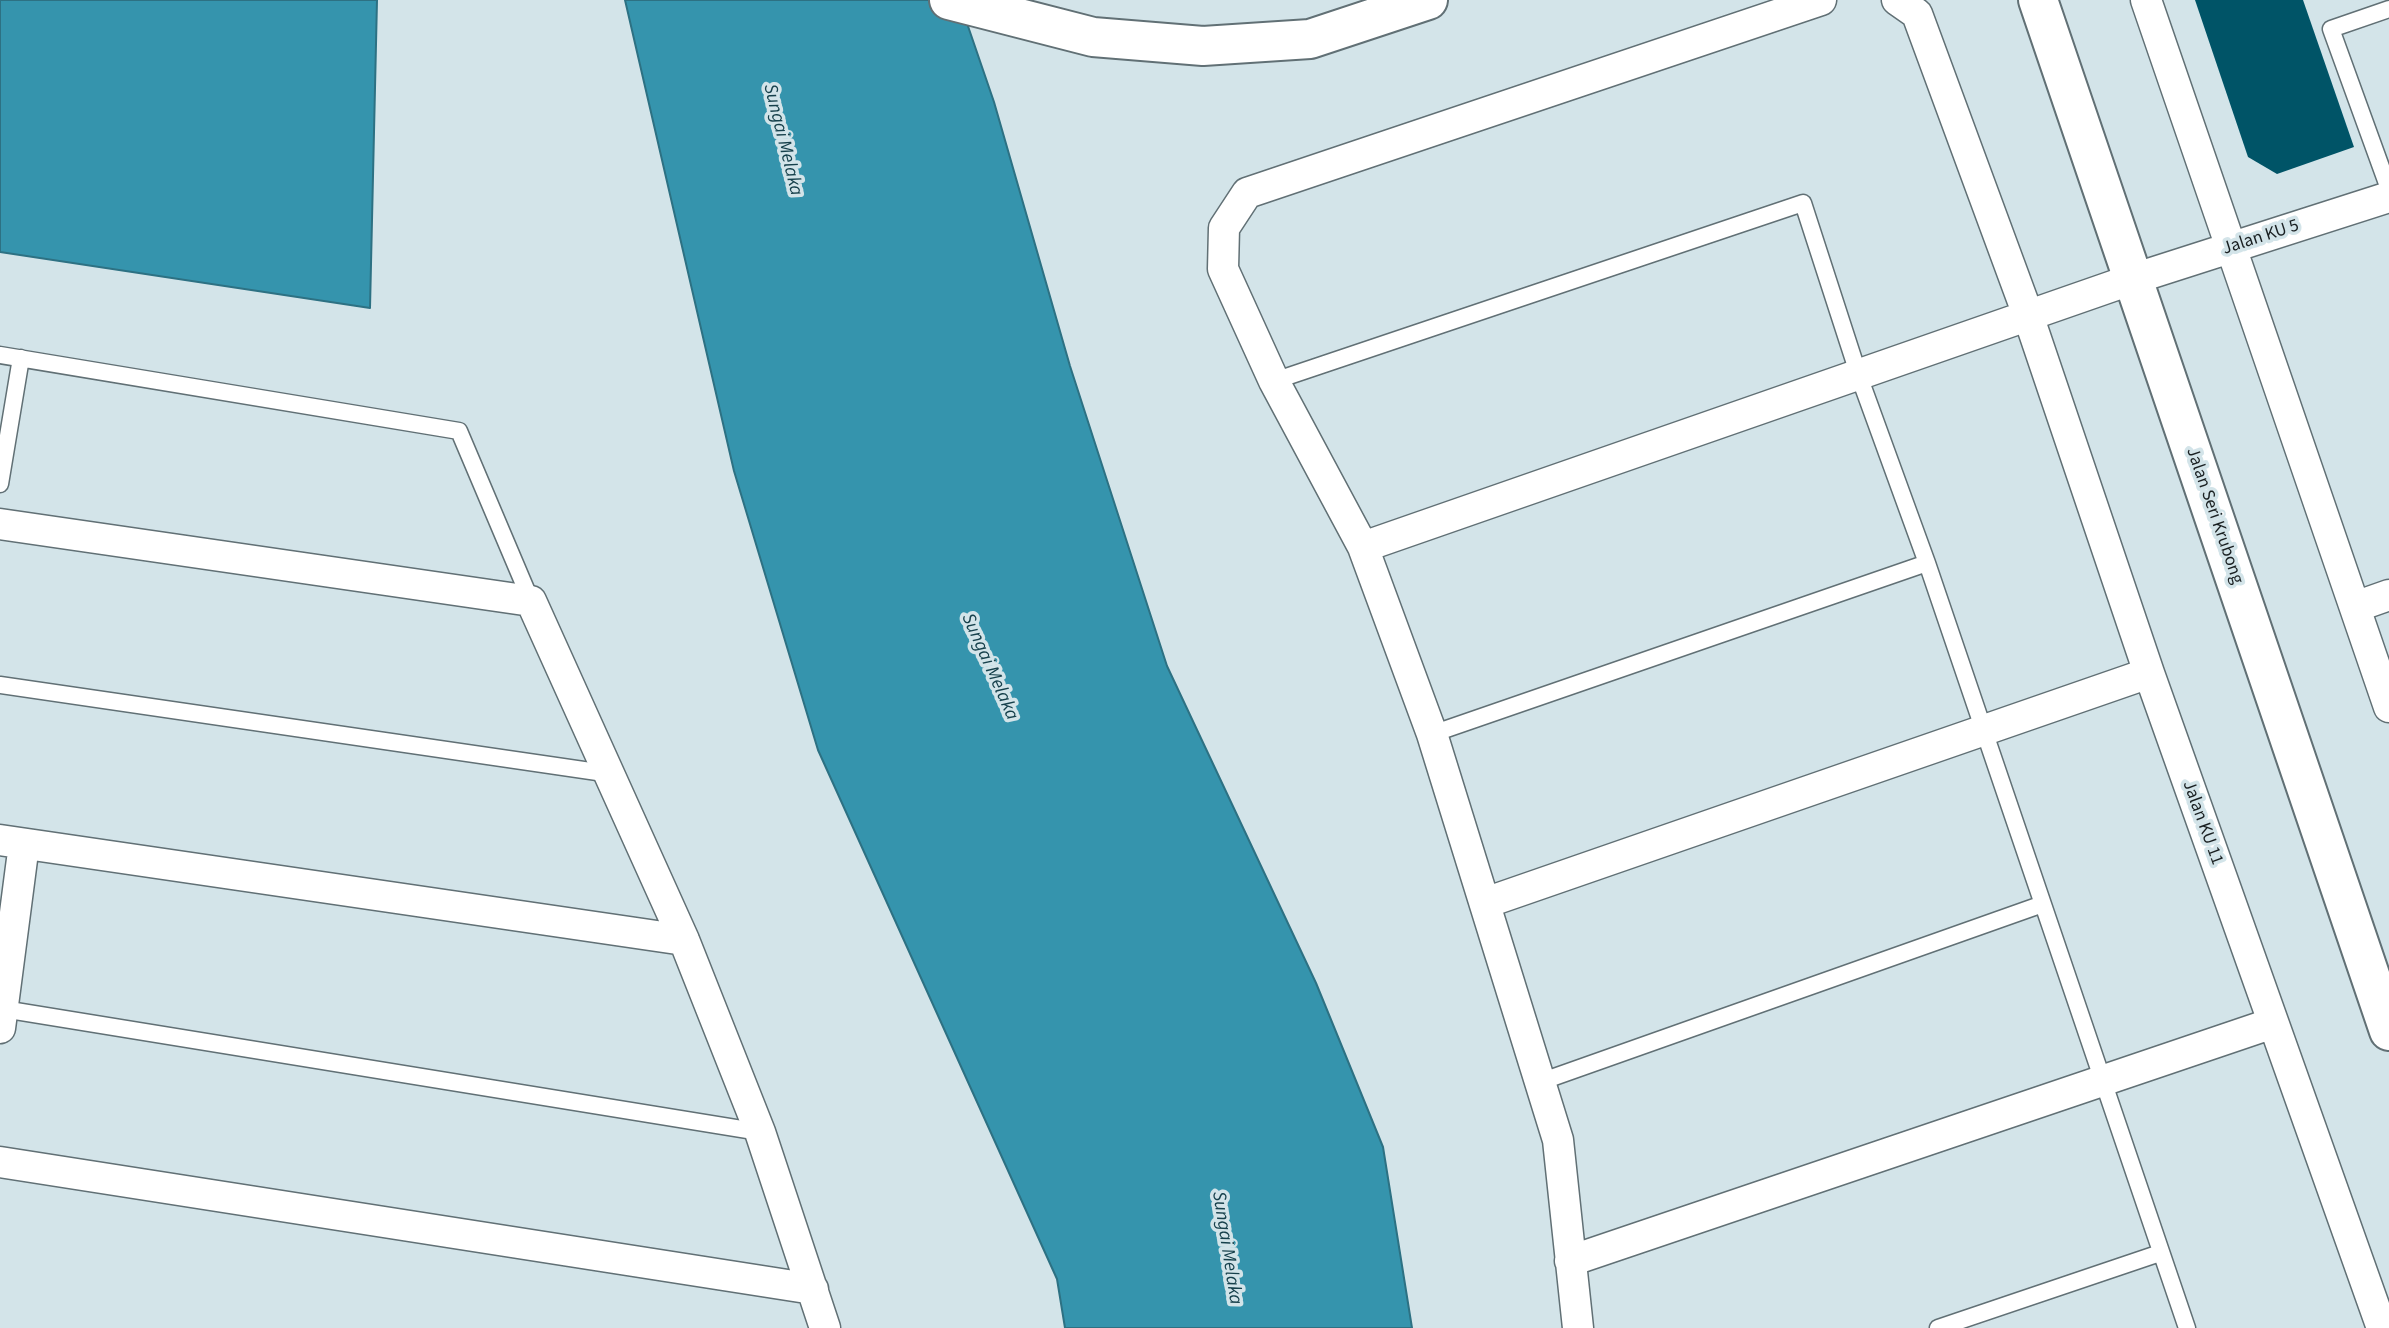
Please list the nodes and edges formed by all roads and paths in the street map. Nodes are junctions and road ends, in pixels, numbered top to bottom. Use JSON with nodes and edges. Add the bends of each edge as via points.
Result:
{"nodes":[{"id":1,"x":949,"y":0,"type":"edge"},
{"id":2,"x":1428,"y":0,"type":"edge"},
{"id":3,"x":1821,"y":0,"type":"edge"},
{"id":4,"x":1897,"y":0,"type":"edge"},
{"id":5,"x":2038,"y":0,"type":"edge"},
{"id":6,"x":2147,"y":0,"type":"edge"},
{"id":7,"x":2389,"y":9,"type":"edge"},
{"id":8,"x":2389,"y":189,"type":"edge"},
{"id":9,"x":2389,"y":197,"type":"edge"},
{"id":10,"x":2232,"y":248,"type":"junction"},
{"id":11,"x":2133,"y":279,"type":"junction"},
{"id":12,"x":2028,"y":315,"type":"junction"},
{"id":13,"x":0,"y":355,"type":"edge"},
{"id":14,"x":21,"y":358,"type":"junction"},
{"id":15,"x":1859,"y":376,"type":"junction"},
{"id":16,"x":1274,"y":381,"type":"junction"},
{"id":17,"x":0,"y":484,"type":"edge"},
{"id":18,"x":0,"y":524,"type":"edge"},
{"id":19,"x":1363,"y":547,"type":"junction"},
{"id":20,"x":1927,"y":563,"type":"junction"},
{"id":21,"x":2389,"y":595,"type":"edge"},
{"id":22,"x":531,"y":601,"type":"junction"},
{"id":23,"x":2355,"y":607,"type":"junction"},
{"id":24,"x":2149,"y":674,"type":"junction"},
{"id":25,"x":0,"y":685,"type":"edge"},
{"id":26,"x":2389,"y":707,"type":"edge"},
{"id":27,"x":1982,"y":732,"type":"junction"},
{"id":28,"x":1432,"y":734,"type":"junction"},
{"id":29,"x":611,"y":774,"type":"junction"},
{"id":30,"x":12,"y":842,"type":"edge"},
{"id":31,"x":1485,"y":903,"type":"junction"},
{"id":32,"x":2040,"y":905,"type":"junction"},
{"id":33,"x":684,"y":940,"type":"junction"},
{"id":34,"x":1,"y":1019,"type":"edge"},
{"id":35,"x":2273,"y":1024,"type":"junction"},
{"id":36,"x":2389,"y":1031,"type":"edge"},
{"id":37,"x":2101,"y":1080,"type":"junction"},
{"id":38,"x":1540,"y":1082,"type":"junction"},
{"id":39,"x":760,"y":1132,"type":"junction"},
{"id":40,"x":0,"y":1162,"type":"edge"},
{"id":41,"x":2160,"y":1253,"type":"junction"},
{"id":42,"x":1570,"y":1261,"type":"junction"},
{"id":43,"x":813,"y":1289,"type":"junction"},
{"id":44,"x":825,"y":1328,"type":"edge"},
{"id":45,"x":1578,"y":1328,"type":"edge"},
{"id":46,"x":1938,"y":1328,"type":"edge"},
{"id":47,"x":2186,"y":1328,"type":"edge"},
{"id":48,"x":2382,"y":1328,"type":"edge"}],
"edges":[{"from":1,"to":2,"type":"street","via":[[1093,37],[1203,46],[1310,39]]},
{"from":3,"to":16,"type":"street","via":[[1247,192],[1224,228],[1223,269]]},
{"from":4,"to":12,"type":"street","name":"Jalan KU 11","via":[[1917,14]]},
{"from":5,"to":11,"type":"street","name":"Jalan Seri Krubong"},
{"from":6,"to":10,"type":"street"},
{"from":7,"to":8,"type":"lane","via":[[2331,29]]},
{"from":9,"to":10,"type":"street","name":"Jalan KU 5"},
{"from":10,"to":11,"type":"street","name":"Jalan KU 5"},
{"from":10,"to":23,"type":"street"},
{"from":11,"to":12,"type":"street","name":"Jalan KU 5"},
{"from":11,"to":36,"type":"street","name":"Jalan Seri Krubong"},
{"from":12,"to":15,"type":"street","name":"Jalan KU 5"},
{"from":12,"to":24,"type":"street","name":"Jalan KU 11"},
{"from":13,"to":14,"type":"lane"},
{"from":14,"to":17,"type":"lane"},
{"from":14,"to":22,"type":"lane","via":[[459,431]]},
{"from":15,"to":16,"type":"lane","via":[[1803,203]]},
{"from":15,"to":19,"type":"street","name":"Jalan KU 5"},
{"from":15,"to":20,"type":"lane"},
{"from":16,"to":19,"type":"street"},
{"from":18,"to":22,"type":"street"},
{"from":19,"to":28,"type":"street"},
{"from":20,"to":27,"type":"lane"},
{"from":20,"to":28,"type":"lane"},
{"from":21,"to":23,"type":"street"},
{"from":22,"to":29,"type":"street"},
{"from":23,"to":26,"type":"street"},
{"from":24,"to":27,"type":"street"},
{"from":24,"to":35,"type":"street","name":"Jalan KU 11"},
{"from":25,"to":29,"type":"lane"},
{"from":27,"to":31,"type":"street"},
{"from":27,"to":32,"type":"lane"},
{"from":28,"to":31,"type":"street"},
{"from":29,"to":33,"type":"street"},
{"from":30,"to":33,"type":"street"},
{"from":30,"to":34,"type":"street"},
{"from":31,"to":38,"type":"street"},
{"from":32,"to":37,"type":"lane"},
{"from":32,"to":38,"type":"lane"},
{"from":33,"to":39,"type":"street"},
{"from":34,"to":39,"type":"lane"},
{"from":35,"to":37,"type":"street"},
{"from":35,"to":48,"type":"street","name":"Jalan KU 11"},
{"from":37,"to":41,"type":"lane"},
{"from":37,"to":42,"type":"street"},
{"from":38,"to":42,"type":"street","via":[[1558,1140]]},
{"from":39,"to":43,"type":"street"},
{"from":40,"to":43,"type":"street"},
{"from":41,"to":46,"type":"lane"},
{"from":41,"to":47,"type":"lane"},
{"from":42,"to":45,"type":"street"},
{"from":43,"to":44,"type":"street"}]}
